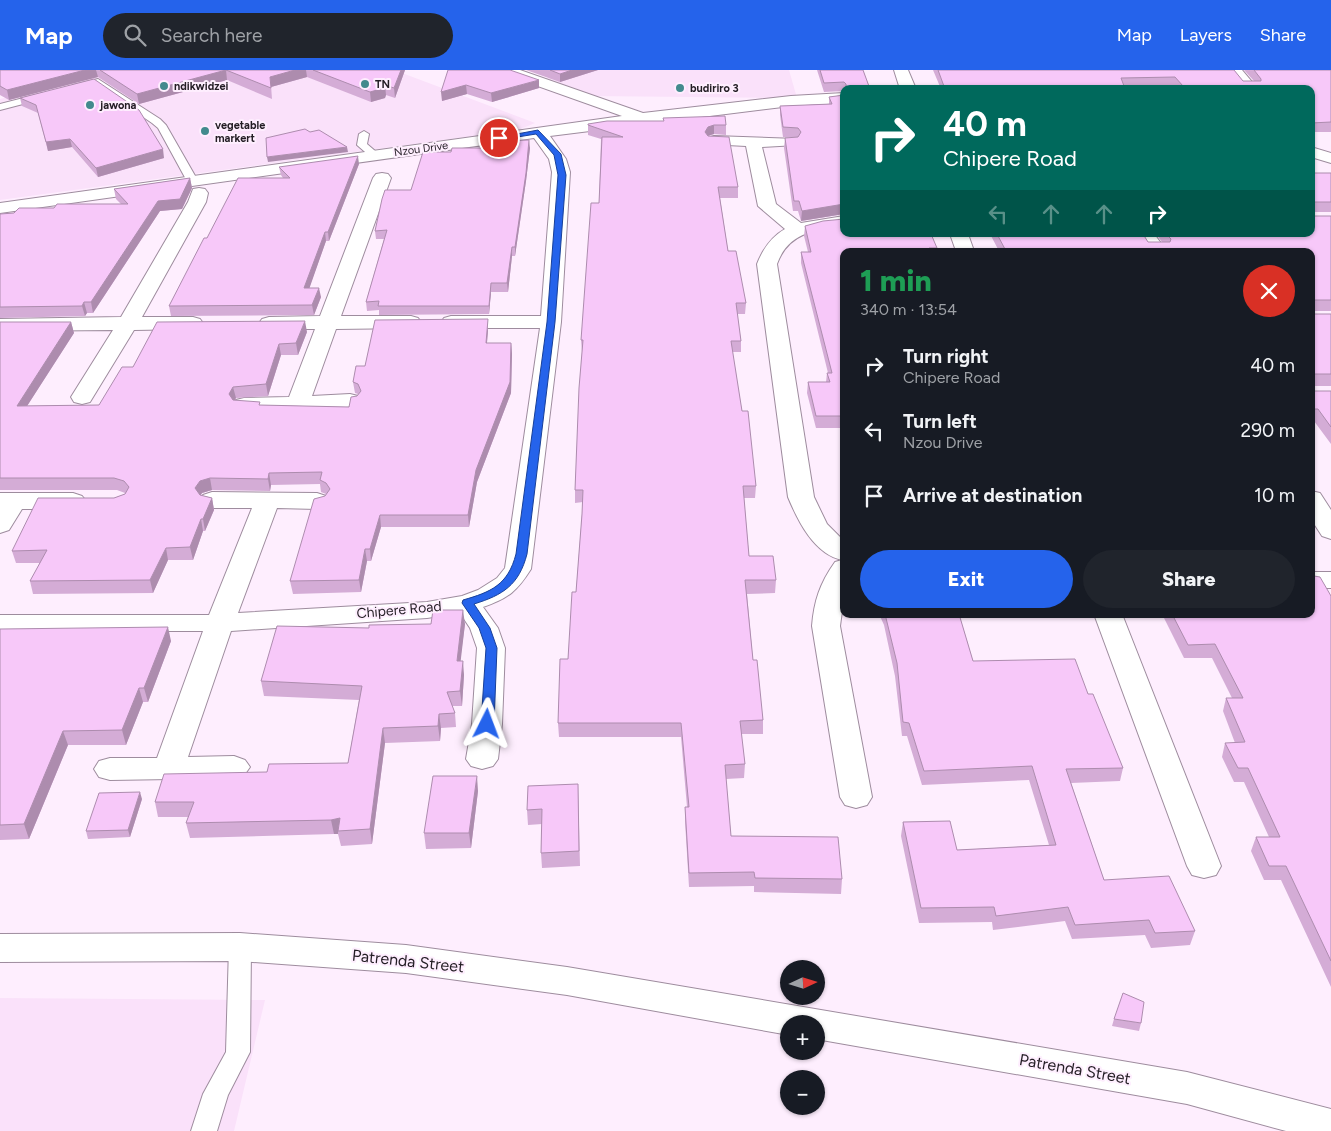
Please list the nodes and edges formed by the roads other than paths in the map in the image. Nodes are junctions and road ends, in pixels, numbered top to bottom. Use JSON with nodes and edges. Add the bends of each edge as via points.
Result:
{"nodes":[{"id":1,"x":506,"y":70,"type":"edge"},
{"id":2,"x":901,"y":70,"type":"edge"},
{"id":3,"x":1234,"y":70,"type":"edge"},
{"id":4,"x":907,"y":85,"type":"edge"},
{"id":5,"x":1247,"y":85,"type":"edge"},
{"id":6,"x":840,"y":98,"type":"edge"},
{"id":7,"x":0,"y":107,"type":"edge"},
{"id":8,"x":643,"y":118,"type":"junction"},
{"id":9,"x":538,"y":132,"type":"junction"},
{"id":10,"x":364,"y":134,"type":"dead end"},
{"id":11,"x":714,"y":141,"type":"edge"},
{"id":12,"x":752,"y":141,"type":"junction"},
{"id":13,"x":791,"y":142,"type":"edge"},
{"id":14,"x":1315,"y":153,"type":"edge"},
{"id":15,"x":376,"y":156,"type":"junction"},
{"id":16,"x":1331,"y":158,"type":"edge"},
{"id":17,"x":382,"y":178,"type":"dead end"},
{"id":18,"x":195,"y":187,"type":"junction"},
{"id":19,"x":3,"y":211,"type":"edge"},
{"id":20,"x":840,"y":222,"type":"edge"},
{"id":21,"x":798,"y":230,"type":"junction"},
{"id":22,"x":1147,"y":237,"type":"edge"},
{"id":23,"x":1155,"y":248,"type":"edge"},
{"id":24,"x":328,"y":322,"type":"junction"},
{"id":25,"x":551,"y":322,"type":"junction"},
{"id":26,"x":128,"y":323,"type":"junction"},
{"id":27,"x":208,"y":323,"type":"edge"},
{"id":28,"x":248,"y":323,"type":"edge"},
{"id":29,"x":0,"y":325,"type":"edge"},
{"id":30,"x":82,"y":398,"type":"dead end"},
{"id":31,"x":350,"y":401,"type":"edge"},
{"id":32,"x":298,"y":404,"type":"junction"},
{"id":33,"x":244,"y":405,"type":"edge"},
{"id":34,"x":98,"y":500,"type":"edge"},
{"id":35,"x":212,"y":500,"type":"edge"},
{"id":36,"x":7,"y":501,"type":"edge"},
{"id":37,"x":267,"y":501,"type":"junction"},
{"id":38,"x":316,"y":501,"type":"edge"},
{"id":39,"x":1315,"y":505,"type":"edge"},
{"id":40,"x":0,"y":525,"type":"edge"},
{"id":41,"x":1331,"y":531,"type":"edge"},
{"id":42,"x":840,"y":551,"type":"edge"},
{"id":43,"x":840,"y":574,"type":"edge"},
{"id":44,"x":1315,"y":580,"type":"edge"},
{"id":45,"x":1331,"y":580,"type":"edge"},
{"id":46,"x":467,"y":603,"type":"junction"},
{"id":47,"x":1110,"y":618,"type":"edge"},
{"id":48,"x":0,"y":623,"type":"edge"},
{"id":49,"x":220,"y":623,"type":"junction"},
{"id":50,"x":482,"y":759,"type":"dead end"},
{"id":51,"x":234,"y":767,"type":"dead end"},
{"id":52,"x":170,"y":768,"type":"junction"},
{"id":53,"x":110,"y":769,"type":"dead end"},
{"id":54,"x":856,"y":797,"type":"dead end"},
{"id":55,"x":1204,"y":866,"type":"dead end"},
{"id":56,"x":240,"y":947,"type":"junction"},
{"id":57,"x":0,"y":948,"type":"edge"},
{"id":58,"x":780,"y":1019,"type":"edge"},
{"id":59,"x":825,"y":1026,"type":"edge"},
{"id":60,"x":1331,"y":1126,"type":"edge"},
{"id":61,"x":204,"y":1131,"type":"edge"}],
"edges":[{"from":1,"to":8,"type":"street"},
{"from":2,"to":4,"type":"street"},
{"from":3,"to":5,"type":"street"},
{"from":6,"to":8,"type":"street","name":"Nzou Drive"},
{"from":7,"to":18,"type":"lane","via":[[98,82],[156,120]]},
{"from":8,"to":9,"type":"street","name":"Nzou Drive"},
{"from":9,"to":15,"type":"street","name":"Nzou Drive"},
{"from":9,"to":25,"type":"street","name":"Chipere Road","via":[[557,154],[562,175]]},
{"from":10,"to":15,"type":"lane","via":[[362,145]]},
{"from":11,"to":12,"type":"street"},
{"from":12,"to":13,"type":"street"},
{"from":12,"to":21,"type":"street","via":[[767,206]]},
{"from":14,"to":16,"type":"street"},
{"from":15,"to":18,"type":"street","name":"Nzou Drive"},
{"from":17,"to":24,"type":"street"},
{"from":18,"to":19,"type":"street","name":"Nzou Drive"},
{"from":18,"to":26,"type":"street","via":[[197,202]]},
{"from":20,"to":21,"type":"street"},
{"from":21,"to":42,"type":"street","via":[[783,238],[770,251],[767,264],[801,497],[812,523]]},
{"from":22,"to":23,"type":"street"},
{"from":24,"to":25,"type":"street"},
{"from":24,"to":28,"type":"street"},
{"from":24,"to":32,"type":"street"},
{"from":25,"to":46,"type":"street","name":"Chipere Road","via":[[518,569],[507,584],[488,596]]},
{"from":26,"to":27,"type":"street"},
{"from":26,"to":29,"type":"street"},
{"from":26,"to":30,"type":"street"},
{"from":31,"to":32,"type":"street"},
{"from":32,"to":33,"type":"street"},
{"from":34,"to":36,"type":"street"},
{"from":35,"to":37,"type":"street"},
{"from":36,"to":40,"type":"street"},
{"from":37,"to":38,"type":"street"},
{"from":37,"to":49,"type":"street"},
{"from":39,"to":41,"type":"street"},
{"from":43,"to":54,"type":"street","via":[[827,602],[826,626]]},
{"from":44,"to":45,"type":"street"},
{"from":46,"to":49,"type":"street","name":"Chipere Road","via":[[427,610]]},
{"from":46,"to":50,"type":"street","via":[[484,628],[492,648]]},
{"from":47,"to":55,"type":"street"},
{"from":48,"to":49,"type":"street","name":"Chipere Road"},
{"from":49,"to":52,"type":"street"},
{"from":51,"to":52,"type":"street"},
{"from":52,"to":53,"type":"street"},
{"from":56,"to":57,"type":"street","name":"Patrenda Street"},
{"from":56,"to":58,"type":"street","name":"Patrenda Street","via":[[416,960]]},
{"from":56,"to":61,"type":"lane","via":[[238,1052],[216,1094]]},
{"from":59,"to":60,"type":"street","name":"Patrenda Street","via":[[1187,1088]]}]}
